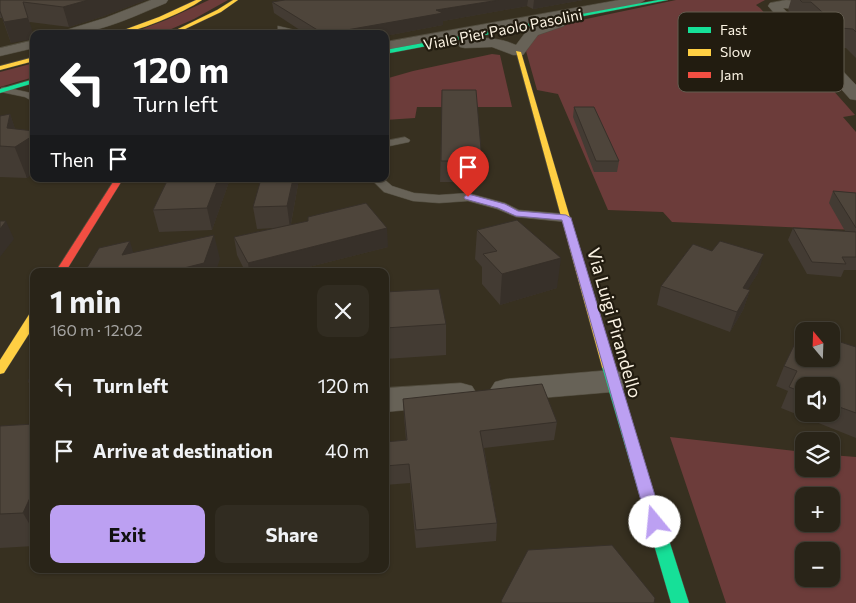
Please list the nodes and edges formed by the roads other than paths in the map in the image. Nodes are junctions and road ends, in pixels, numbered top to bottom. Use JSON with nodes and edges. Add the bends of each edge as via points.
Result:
{"nodes":[{"id":1,"x":162,"y":0,"type":"edge"},
{"id":2,"x":200,"y":0,"type":"edge"},
{"id":3,"x":236,"y":0,"type":"edge"},
{"id":4,"x":601,"y":0,"type":"edge"},
{"id":5,"x":639,"y":0,"type":"edge"},
{"id":6,"x":666,"y":0,"type":"edge"},
{"id":7,"x":620,"y":8,"type":"junction"},
{"id":8,"x":856,"y":9,"type":"edge"},
{"id":9,"x":780,"y":12,"type":"edge"},
{"id":10,"x":81,"y":30,"type":"edge"},
{"id":11,"x":127,"y":30,"type":"edge"},
{"id":12,"x":187,"y":30,"type":"edge"},
{"id":13,"x":389,"y":44,"type":"edge"},
{"id":14,"x":389,"y":44,"type":"edge"},
{"id":15,"x":30,"y":45,"type":"edge"},
{"id":16,"x":389,"y":51,"type":"edge"},
{"id":17,"x":0,"y":52,"type":"edge"},
{"id":18,"x":518,"y":52,"type":"junction"},
{"id":19,"x":389,"y":58,"type":"edge"},
{"id":20,"x":30,"y":60,"type":"edge"},
{"id":21,"x":0,"y":68,"type":"edge"},
{"id":22,"x":30,"y":82,"type":"edge"},
{"id":23,"x":844,"y":82,"type":"edge"},
{"id":24,"x":2,"y":90,"type":"edge"},
{"id":25,"x":856,"y":95,"type":"edge"},
{"id":26,"x":30,"y":96,"type":"edge"},
{"id":27,"x":405,"y":140,"type":"dead end"},
{"id":28,"x":389,"y":143,"type":"edge"},
{"id":29,"x":117,"y":182,"type":"edge"},
{"id":30,"x":380,"y":182,"type":"edge"},
{"id":31,"x":566,"y":218,"type":"junction"},
{"id":32,"x":63,"y":268,"type":"edge"},
{"id":33,"x":30,"y":322,"type":"edge"},
{"id":34,"x":0,"y":370,"type":"edge"},
{"id":35,"x":612,"y":381,"type":"junction"},
{"id":36,"x":389,"y":400,"type":"edge"},
{"id":37,"x":680,"y":603,"type":"edge"}],
"edges":[{"from":1,"to":10,"type":"street"},
{"from":2,"to":11,"type":"main road"},
{"from":3,"to":12,"type":"main road"},
{"from":4,"to":13,"type":"street","name":"Viale Pier Paolo Pasolini","via":[[481,21]]},
{"from":5,"to":14,"type":"street","name":"Viale Pier Paolo Pasolini"},
{"from":6,"to":7,"type":"main road","name":"Viale Pier Paolo Pasolini"},
{"from":7,"to":16,"type":"main road","name":"Viale Pier Paolo Pasolini"},
{"from":7,"to":18,"type":"street","name":"Viale Pier Paolo Pasolini","via":[[619,11],[551,24],[533,32]]},
{"from":8,"to":9,"type":"street","via":[[774,6]]},
{"from":15,"to":17,"type":"street"},
{"from":18,"to":19,"type":"street","name":"Viale Pier Paolo Pasolini","via":[[505,45],[481,42]]},
{"from":18,"to":31,"type":"main road","name":"Via Luigi Pirandello"},
{"from":20,"to":21,"type":"main road"},
{"from":22,"to":24,"type":"main road"},
{"from":23,"to":25,"type":"street"},
{"from":24,"to":26,"type":"lane"},
{"from":27,"to":28,"type":"lane"},
{"from":29,"to":32,"type":"main road"},
{"from":30,"to":31,"type":"lane","via":[[388,189],[413,197],[468,197],[516,213]]},
{"from":31,"to":35,"type":"main road","name":"Via Luigi Pirandello"},
{"from":33,"to":34,"type":"main road"},
{"from":35,"to":36,"type":"street"},
{"from":35,"to":37,"type":"main road","name":"Via Luigi Pirandello"}]}
